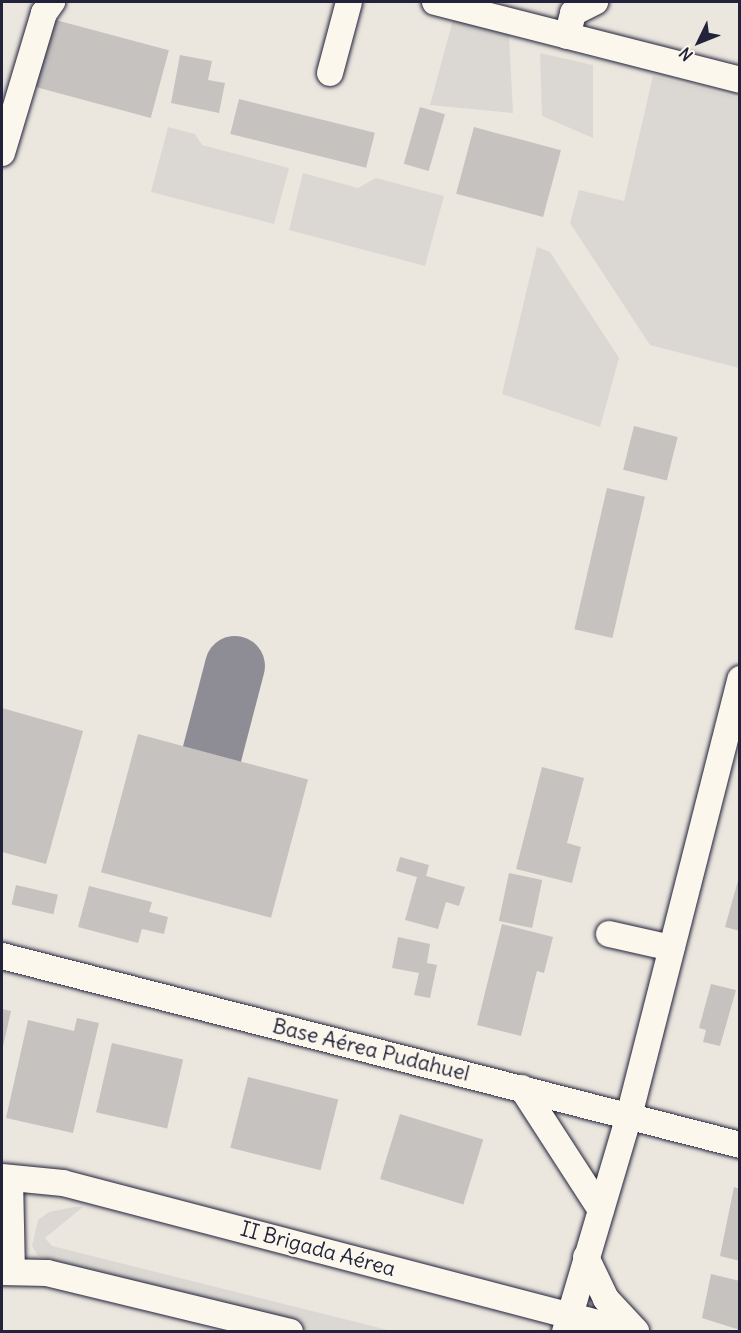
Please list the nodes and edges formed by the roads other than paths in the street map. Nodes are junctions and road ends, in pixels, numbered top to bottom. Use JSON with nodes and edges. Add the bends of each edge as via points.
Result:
{"nodes":[{"id":1,"x":52,"y":2,"type":"edge"},
{"id":2,"x":349,"y":2,"type":"edge"},
{"id":3,"x":435,"y":2,"type":"edge"},
{"id":4,"x":595,"y":2,"type":"edge"},
{"id":5,"x":567,"y":36,"type":"junction"},
{"id":6,"x":330,"y":73,"type":"dead end"},
{"id":7,"x":740,"y":80,"type":"edge"},
{"id":8,"x":2,"y":153,"type":"edge"},
{"id":9,"x":740,"y":679,"type":"edge"},
{"id":10,"x":609,"y":934,"type":"dead end"},
{"id":11,"x":671,"y":948,"type":"junction"},
{"id":12,"x":2,"y":956,"type":"edge"},
{"id":13,"x":522,"y":1088,"type":"junction"},
{"id":14,"x":628,"y":1116,"type":"junction"},
{"id":15,"x":740,"y":1145,"type":"edge"},
{"id":16,"x":6,"y":1178,"type":"edge"},
{"id":17,"x":601,"y":1210,"type":"junction"},
{"id":18,"x":586,"y":1257,"type":"junction"},
{"id":19,"x":7,"y":1271,"type":"edge"},
{"id":20,"x":567,"y":1323,"type":"edge"},
{"id":21,"x":291,"y":1332,"type":"edge"},
{"id":22,"x":634,"y":1332,"type":"edge"}],
"edges":[{"from":1,"to":8,"type":"lane","via":[[44,13]]},
{"from":2,"to":6,"type":"lane"},
{"from":3,"to":5,"type":"lane"},
{"from":4,"to":5,"type":"lane","via":[[573,13]]},
{"from":5,"to":7,"type":"lane"},
{"from":9,"to":11,"type":"lane"},
{"from":10,"to":11,"type":"lane"},
{"from":11,"to":14,"type":"lane"},
{"from":12,"to":13,"type":"lane","name":"Base Aérea Pudahuel"},
{"from":13,"to":14,"type":"lane","name":"Base Aérea Pudahuel"},
{"from":13,"to":17,"type":"lane"},
{"from":14,"to":15,"type":"lane","name":"Base Aérea Pudahuel"},
{"from":14,"to":17,"type":"lane"},
{"from":16,"to":19,"type":"lane"},
{"from":16,"to":20,"type":"lane","name":"II Brigada Aérea","via":[[63,1183]]},
{"from":17,"to":18,"type":"lane"},
{"from":18,"to":20,"type":"lane"},
{"from":18,"to":22,"type":"lane","via":[[606,1299]]},
{"from":19,"to":21,"type":"lane","via":[[47,1273]]},
{"from":20,"to":22,"type":"lane","name":"II Brigada Aérea"}]}
